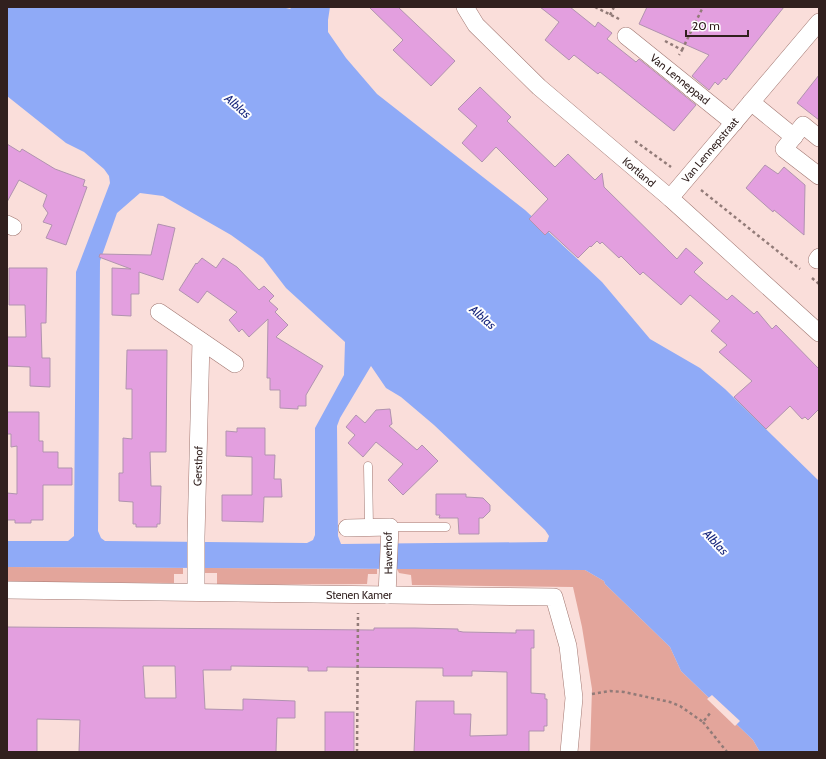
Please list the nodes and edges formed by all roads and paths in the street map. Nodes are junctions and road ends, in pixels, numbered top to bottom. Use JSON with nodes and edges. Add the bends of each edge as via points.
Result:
{"nodes":[{"id":1,"x":465,"y":7,"type":"edge"},
{"id":2,"x":614,"y":7,"type":"edge"},
{"id":3,"x":703,"y":7,"type":"edge"},
{"id":4,"x":610,"y":15,"type":"dead end"},
{"id":5,"x":819,"y":22,"type":"edge"},
{"id":6,"x":626,"y":36,"type":"dead end"},
{"id":7,"x":682,"y":50,"type":"dead end"},
{"id":8,"x":751,"y":102,"type":"junction"},
{"id":9,"x":734,"y":123,"type":"junction"},
{"id":10,"x":628,"y":136,"type":"dead end"},
{"id":11,"x":794,"y":137,"type":"junction"},
{"id":12,"x":819,"y":138,"type":"edge"},
{"id":13,"x":819,"y":176,"type":"edge"},
{"id":14,"x":686,"y":178,"type":"junction"},
{"id":15,"x":670,"y":198,"type":"junction"},
{"id":16,"x":801,"y":270,"type":"dead end"},
{"id":17,"x":807,"y":275,"type":"dead end"},
{"id":18,"x":819,"y":284,"type":"edge"},
{"id":19,"x":159,"y":312,"type":"dead end"},
{"id":20,"x":819,"y":333,"type":"edge"},
{"id":21,"x":201,"y":341,"type":"junction"},
{"id":22,"x":235,"y":364,"type":"dead end"},
{"id":23,"x":368,"y":466,"type":"dead end"},
{"id":24,"x":370,"y":527,"type":"junction"},
{"id":25,"x":446,"y":527,"type":"dead end"},
{"id":26,"x":347,"y":528,"type":"dead end"},
{"id":27,"x":389,"y":532,"type":"junction"},
{"id":28,"x":388,"y":589,"type":"junction"},
{"id":29,"x":7,"y":590,"type":"edge"},
{"id":30,"x":196,"y":592,"type":"junction"},
{"id":31,"x":358,"y":595,"type":"junction"},
{"id":32,"x":574,"y":698,"type":"junction"},
{"id":33,"x":711,"y":712,"type":"dead end"},
{"id":34,"x":703,"y":722,"type":"junction"},
{"id":35,"x":357,"y":752,"type":"edge"},
{"id":36,"x":569,"y":752,"type":"edge"},
{"id":37,"x":727,"y":752,"type":"edge"}],
"edges":[{"from":1,"to":15,"type":"street","name":"Kortland","via":[[476,25],[539,87]]},
{"from":2,"to":4,"type":"path"},
{"from":3,"to":7,"type":"path"},
{"from":5,"to":8,"type":"street","name":"Van Lennepstraat"},
{"from":6,"to":9,"type":"street","name":"Van Lenneppad"},
{"from":8,"to":9,"type":"street","name":"Van Lennepstraat"},
{"from":8,"to":11,"type":"street"},
{"from":9,"to":14,"type":"street","name":"Van Lennepstraat"},
{"from":10,"to":14,"type":"path"},
{"from":11,"to":12,"type":"street","via":[[803,125]]},
{"from":11,"to":13,"type":"street","via":[[784,149]]},
{"from":14,"to":15,"type":"street","name":"Van Lennepstraat"},
{"from":14,"to":16,"type":"path"},
{"from":15,"to":20,"type":"street","name":"Kortland"},
{"from":17,"to":18,"type":"path"},
{"from":19,"to":21,"type":"street"},
{"from":21,"to":22,"type":"street"},
{"from":21,"to":30,"type":"street","name":"Gersthof"},
{"from":23,"to":24,"type":"lane"},
{"from":24,"to":26,"type":"street","name":"Haverhof"},
{"from":24,"to":27,"type":"street","name":"Haverhof"},
{"from":25,"to":27,"type":"lane"},
{"from":27,"to":28,"type":"street","name":"Haverhof"},
{"from":28,"to":31,"type":"street","name":"Stenen Kamer"},
{"from":28,"to":32,"type":"street","name":"Stenen Kamer","via":[[554,597],[568,646]]},
{"from":29,"to":30,"type":"street","name":"Stenen Kamer"},
{"from":30,"to":31,"type":"street","name":"Stenen Kamer"},
{"from":31,"to":35,"type":"path"},
{"from":32,"to":34,"type":"path","via":[[610,691],[624,692],[680,706]]},
{"from":32,"to":36,"type":"street","name":"Stenen Kamer"},
{"from":33,"to":34,"type":"path"},
{"from":34,"to":37,"type":"path"}]}
